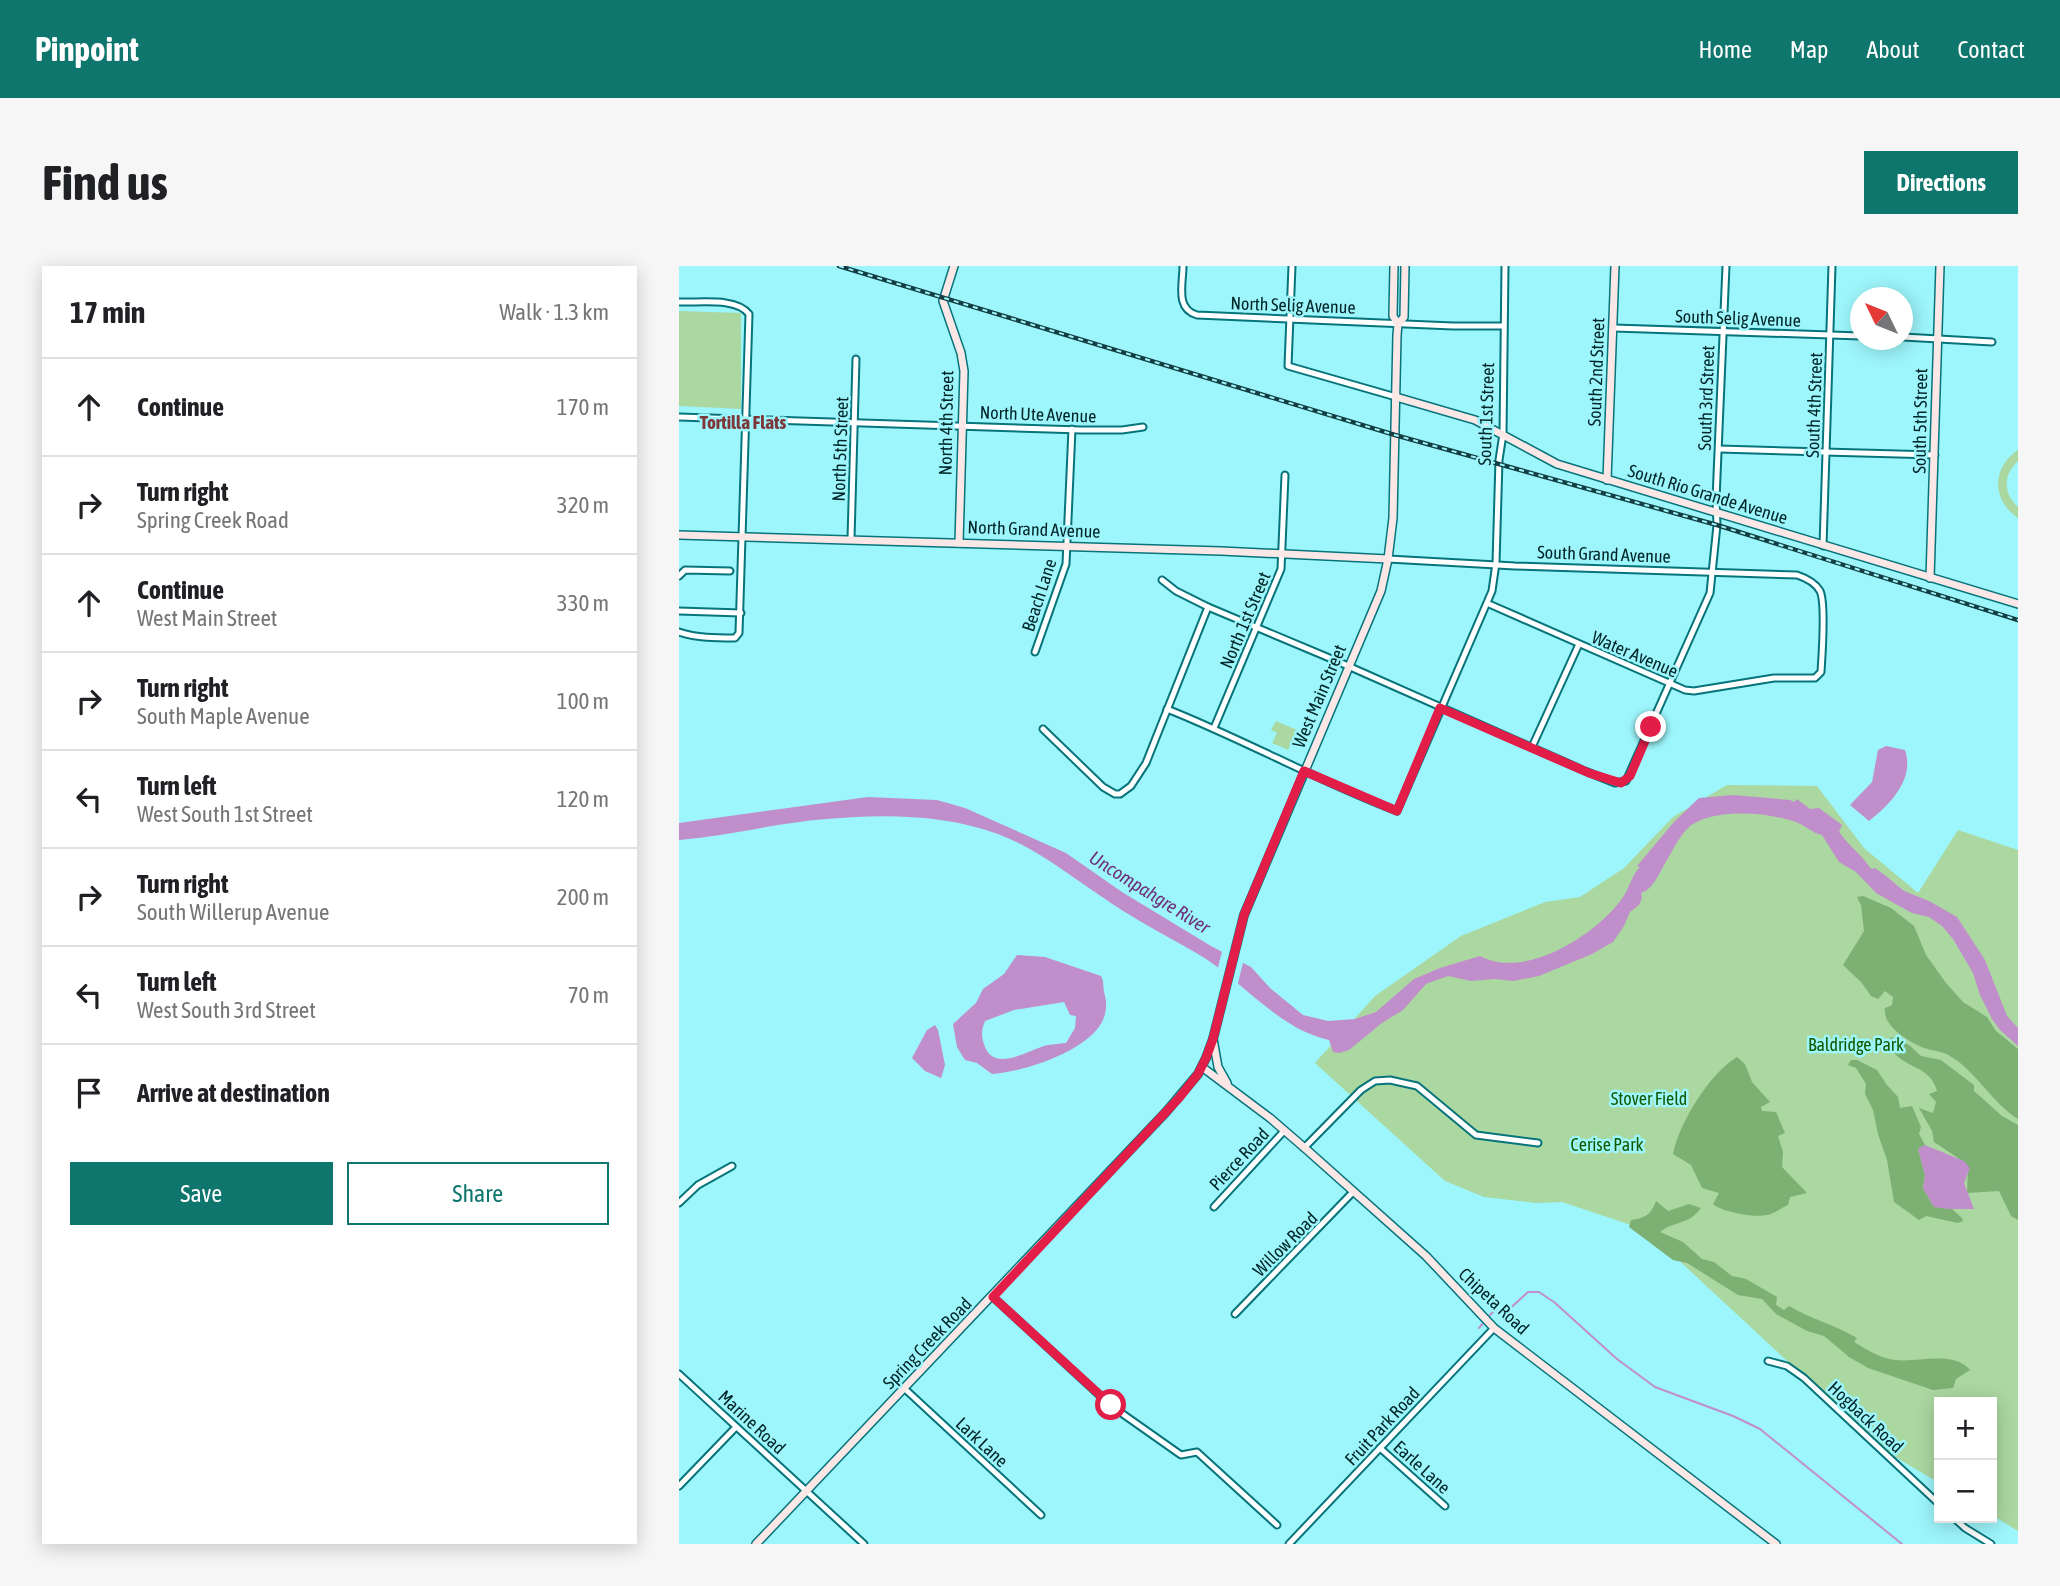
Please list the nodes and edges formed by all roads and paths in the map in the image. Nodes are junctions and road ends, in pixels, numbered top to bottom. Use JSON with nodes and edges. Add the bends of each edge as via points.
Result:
{"nodes":[{"id":1,"x":954,"y":266,"type":"edge"},
{"id":2,"x":1184,"y":266,"type":"edge"},
{"id":3,"x":1292,"y":266,"type":"edge"},
{"id":4,"x":1394,"y":266,"type":"edge"},
{"id":5,"x":1405,"y":266,"type":"edge"},
{"id":6,"x":1505,"y":266,"type":"edge"},
{"id":7,"x":1615,"y":266,"type":"edge"},
{"id":8,"x":1726,"y":266,"type":"edge"},
{"id":9,"x":1832,"y":266,"type":"edge"},
{"id":10,"x":1940,"y":266,"type":"edge"},
{"id":11,"x":679,"y":302,"type":"edge"},
{"id":12,"x":1290,"y":318,"type":"junction"},
{"id":13,"x":1398,"y":324,"type":"junction"},
{"id":14,"x":1503,"y":326,"type":"junction"},
{"id":15,"x":1614,"y":328,"type":"junction"},
{"id":16,"x":1722,"y":332,"type":"junction"},
{"id":17,"x":1830,"y":335,"type":"junction"},
{"id":18,"x":1850,"y":336,"type":"edge"},
{"id":19,"x":1913,"y":338,"type":"edge"},
{"id":20,"x":1937,"y":339,"type":"junction"},
{"id":21,"x":1992,"y":342,"type":"dead end"},
{"id":22,"x":856,"y":359,"type":"dead end"},
{"id":23,"x":1396,"y":397,"type":"junction"},
{"id":24,"x":679,"y":417,"type":"edge"},
{"id":25,"x":746,"y":419,"type":"junction"},
{"id":26,"x":854,"y":422,"type":"junction"},
{"id":27,"x":962,"y":425,"type":"junction"},
{"id":28,"x":1143,"y":427,"type":"dead end"},
{"id":29,"x":1072,"y":429,"type":"junction"},
{"id":30,"x":1503,"y":435,"type":"junction"},
{"id":31,"x":1719,"y":449,"type":"junction"},
{"id":32,"x":1826,"y":453,"type":"junction"},
{"id":33,"x":1935,"y":455,"type":"junction"},
{"id":34,"x":1285,"y":475,"type":"dead end"},
{"id":35,"x":1607,"y":480,"type":"junction"},
{"id":36,"x":1716,"y":513,"type":"junction"},
{"id":37,"x":679,"y":535,"type":"edge"},
{"id":38,"x":743,"y":537,"type":"junction"},
{"id":39,"x":851,"y":539,"type":"junction"},
{"id":40,"x":959,"y":542,"type":"junction"},
{"id":41,"x":1067,"y":546,"type":"junction"},
{"id":42,"x":1823,"y":546,"type":"junction"},
{"id":43,"x":1282,"y":554,"type":"junction"},
{"id":44,"x":1388,"y":559,"type":"junction"},
{"id":45,"x":1496,"y":564,"type":"junction"},
{"id":46,"x":730,"y":571,"type":"dead end"},
{"id":47,"x":1713,"y":572,"type":"junction"},
{"id":48,"x":679,"y":576,"type":"edge"},
{"id":49,"x":1930,"y":578,"type":"junction"},
{"id":50,"x":1162,"y":580,"type":"dead end"},
{"id":51,"x":1489,"y":604,"type":"junction"},
{"id":52,"x":2018,"y":604,"type":"edge"},
{"id":53,"x":1208,"y":607,"type":"junction"},
{"id":54,"x":679,"y":611,"type":"edge"},
{"id":55,"x":741,"y":613,"type":"junction"},
{"id":56,"x":1258,"y":628,"type":"junction"},
{"id":57,"x":679,"y":632,"type":"edge"},
{"id":58,"x":1579,"y":644,"type":"junction"},
{"id":59,"x":1035,"y":652,"type":"dead end"},
{"id":60,"x":1349,"y":666,"type":"junction"},
{"id":61,"x":1819,"y":676,"type":"joint"},
{"id":62,"x":1670,"y":684,"type":"junction"},
{"id":63,"x":1440,"y":708,"type":"junction"},
{"id":64,"x":1167,"y":709,"type":"junction"},
{"id":65,"x":1214,"y":728,"type":"junction"},
{"id":66,"x":1044,"y":729,"type":"dead end"},
{"id":67,"x":1532,"y":747,"type":"junction"},
{"id":68,"x":1304,"y":771,"type":"junction"},
{"id":69,"x":1213,"y":1039,"type":"junction"},
{"id":70,"x":1202,"y":1067,"type":"junction"},
{"id":71,"x":1240,"y":1097,"type":"junction"},
{"id":72,"x":1284,"y":1130,"type":"junction"},
{"id":73,"x":1538,"y":1143,"type":"dead end"},
{"id":74,"x":1304,"y":1148,"type":"junction"},
{"id":75,"x":732,"y":1166,"type":"dead end"},
{"id":76,"x":1353,"y":1192,"type":"junction"},
{"id":77,"x":679,"y":1203,"type":"edge"},
{"id":78,"x":1214,"y":1207,"type":"dead end"},
{"id":79,"x":993,"y":1297,"type":"junction"},
{"id":80,"x":1235,"y":1314,"type":"dead end"},
{"id":81,"x":1494,"y":1328,"type":"junction"},
{"id":82,"x":1768,"y":1361,"type":"dead end"},
{"id":83,"x":679,"y":1374,"type":"edge"},
{"id":84,"x":905,"y":1389,"type":"junction"},
{"id":85,"x":736,"y":1427,"type":"junction"},
{"id":86,"x":1380,"y":1448,"type":"junction"},
{"id":87,"x":679,"y":1486,"type":"edge"},
{"id":88,"x":806,"y":1491,"type":"junction"},
{"id":89,"x":1934,"y":1499,"type":"edge"},
{"id":90,"x":1445,"y":1507,"type":"dead end"},
{"id":91,"x":1041,"y":1515,"type":"dead end"},
{"id":92,"x":1960,"y":1523,"type":"edge"},
{"id":93,"x":1277,"y":1525,"type":"dead end"},
{"id":94,"x":756,"y":1544,"type":"edge"},
{"id":95,"x":864,"y":1544,"type":"edge"},
{"id":96,"x":1289,"y":1544,"type":"edge"},
{"id":97,"x":1776,"y":1544,"type":"edge"},
{"id":98,"x":1991,"y":1544,"type":"edge"}],
"edges":[{"from":1,"to":27,"type":"street","name":"North 4th Street","via":[[943,301],[963,365]]},
{"from":2,"to":12,"type":"street","name":"North Selig Avenue","via":[[1182,303],[1187,311]]},
{"from":3,"to":12,"type":"street"},
{"from":4,"to":13,"type":"street","name":"West Main Street"},
{"from":5,"to":13,"type":"street","name":"West Main Street","via":[[1404,317]]},
{"from":6,"to":14,"type":"street","name":"South 1st Street"},
{"from":7,"to":15,"type":"street","name":"South 2nd Street"},
{"from":8,"to":16,"type":"street","name":"South 3rd Street"},
{"from":9,"to":17,"type":"street","name":"South 4th Street"},
{"from":10,"to":20,"type":"street","name":"South 5th Street"},
{"from":11,"to":25,"type":"street","via":[[732,304],[749,314]]},
{"from":12,"to":13,"type":"street","name":"North Selig Avenue"},
{"from":12,"to":23,"type":"street","via":[[1288,366]]},
{"from":13,"to":14,"type":"street"},
{"from":13,"to":23,"type":"street","name":"West Main Street"},
{"from":14,"to":30,"type":"street","name":"South 1st Street"},
{"from":15,"to":16,"type":"street","name":"South Selig Avenue"},
{"from":15,"to":35,"type":"street","name":"South 2nd Street"},
{"from":16,"to":17,"type":"street","name":"South Selig Avenue"},
{"from":16,"to":31,"type":"street","name":"South 3rd Street"},
{"from":17,"to":18,"type":"street","name":"South Selig Avenue"},
{"from":17,"to":32,"type":"street","name":"South 4th Street"},
{"from":19,"to":20,"type":"street"},
{"from":20,"to":21,"type":"street"},
{"from":20,"to":33,"type":"street","name":"South 5th Street"},
{"from":22,"to":26,"type":"street","name":"North 5th Street"},
{"from":23,"to":30,"type":"street","name":"South Rio Grande Avenue","via":[[1475,420]]},
{"from":23,"to":44,"type":"street","name":"West Main Street"},
{"from":24,"to":25,"type":"street","name":"North Ute Avenue"},
{"from":25,"to":26,"type":"street","name":"North Ute Avenue"},
{"from":25,"to":38,"type":"street"},
{"from":26,"to":27,"type":"street","name":"North Ute Avenue"},
{"from":26,"to":39,"type":"street","name":"North 5th Street"},
{"from":27,"to":29,"type":"street","name":"North Ute Avenue"},
{"from":27,"to":40,"type":"street","name":"North 4th Street"},
{"from":28,"to":29,"type":"street","name":"North Ute Avenue"},
{"from":29,"to":41,"type":"street","name":"Beach Lane"},
{"from":30,"to":35,"type":"street","name":"South Rio Grande Avenue","via":[[1557,464]]},
{"from":30,"to":45,"type":"street","name":"South 1st Street"},
{"from":31,"to":32,"type":"street"},
{"from":31,"to":36,"type":"street","name":"South 3rd Street"},
{"from":32,"to":33,"type":"street"},
{"from":32,"to":42,"type":"street","name":"South 4th Street"},
{"from":33,"to":49,"type":"street","name":"South 5th Street"},
{"from":34,"to":43,"type":"street","name":"North 1st Street"},
{"from":35,"to":36,"type":"street","name":"South Rio Grande Avenue"},
{"from":36,"to":42,"type":"street","name":"South Rio Grande Avenue"},
{"from":36,"to":47,"type":"street","name":"South 3rd Street"},
{"from":37,"to":38,"type":"street","name":"North Grand Avenue"},
{"from":38,"to":39,"type":"street","name":"North Grand Avenue"},
{"from":38,"to":55,"type":"street"},
{"from":39,"to":40,"type":"street","name":"North Grand Avenue"},
{"from":40,"to":41,"type":"street","name":"North Grand Avenue"},
{"from":41,"to":43,"type":"street","name":"North Grand Avenue"},
{"from":41,"to":59,"type":"street","name":"Beach Lane","via":[[1066,564]]},
{"from":42,"to":49,"type":"street","name":"South Rio Grande Avenue"},
{"from":43,"to":44,"type":"street","name":"North Grand Avenue"},
{"from":43,"to":56,"type":"street","name":"North 1st Street","via":[[1281,569]]},
{"from":44,"to":45,"type":"street","name":"South Grand Avenue"},
{"from":44,"to":60,"type":"street","name":"West Main Street","via":[[1381,592]]},
{"from":45,"to":47,"type":"street","name":"South Grand Avenue"},
{"from":45,"to":51,"type":"street","name":"South 1st Street"},
{"from":46,"to":48,"type":"street","via":[[685,570]]},
{"from":47,"to":61,"type":"street","name":"South Grand Avenue","via":[[1797,575],[1816,586],[1823,600]]},
{"from":47,"to":62,"type":"street","name":"South 3rd Street","via":[[1710,593]]},
{"from":49,"to":52,"type":"street","name":"South Rio Grande Avenue"},
{"from":50,"to":53,"type":"street"},
{"from":51,"to":58,"type":"street","name":"Water Avenue"},
{"from":51,"to":63,"type":"street","name":"South 1st Street"},
{"from":53,"to":56,"type":"street"},
{"from":53,"to":64,"type":"street"},
{"from":54,"to":55,"type":"street"},
{"from":55,"to":57,"type":"street","via":[[735,638]]},
{"from":56,"to":60,"type":"street"},
{"from":56,"to":65,"type":"street","name":"North 1st Street"},
{"from":58,"to":62,"type":"street","name":"Water Avenue"},
{"from":58,"to":67,"type":"street"},
{"from":60,"to":63,"type":"street"},
{"from":60,"to":68,"type":"street","name":"West Main Street"},
{"from":61,"to":62,"type":"street","name":"Water Avenue","via":[[1694,691]]},
{"from":62,"to":67,"type":"street","name":"South 3rd Street","via":[[1626,781],[1610,781]]},
{"from":63,"to":67,"type":"street"},
{"from":63,"to":68,"type":"street","name":"South 1st Street","via":[[1397,811]]},
{"from":64,"to":65,"type":"street"},
{"from":64,"to":66,"type":"street","via":[[1146,762],[1120,794],[1103,787]]},
{"from":65,"to":68,"type":"street"},
{"from":68,"to":69,"type":"street","name":"West Main Street","via":[[1244,915]]},
{"from":69,"to":70,"type":"street","name":"West Main Street"},
{"from":69,"to":71,"type":"street","via":[[1221,1073]]},
{"from":70,"to":71,"type":"street","name":"Chipeta Road"},
{"from":70,"to":79,"type":"street","name":"Spring Creek Road","via":[[1179,1098]]},
{"from":71,"to":72,"type":"street","name":"Chipeta Road"},
{"from":72,"to":74,"type":"street","name":"Chipeta Road"},
{"from":72,"to":78,"type":"street","name":"Pierce Road"},
{"from":73,"to":74,"type":"street","via":[[1476,1135],[1417,1086],[1390,1080],[1375,1081],[1361,1090]]},
{"from":74,"to":76,"type":"street","name":"Chipeta Road"},
{"from":75,"to":77,"type":"street","via":[[698,1185]]},
{"from":76,"to":80,"type":"street","name":"Willow Road"},
{"from":76,"to":81,"type":"street","name":"Chipeta Road","via":[[1426,1256]]},
{"from":79,"to":84,"type":"street","name":"Spring Creek Road"},
{"from":79,"to":93,"type":"street","via":[[1111,1405],[1181,1455],[1197,1452]]},
{"from":81,"to":86,"type":"street","name":"Fruit Park Road"},
{"from":81,"to":97,"type":"street","name":"Chipeta Road"},
{"from":82,"to":89,"type":"street","name":"Hogback Road","via":[[1787,1366],[1804,1378]]},
{"from":83,"to":85,"type":"street","name":"Marine Road"},
{"from":84,"to":88,"type":"street","name":"Spring Creek Road"},
{"from":84,"to":91,"type":"street","name":"Lark Lane"},
{"from":85,"to":87,"type":"street"},
{"from":85,"to":88,"type":"street","name":"Marine Road"},
{"from":86,"to":90,"type":"street","name":"Earle Lane"},
{"from":86,"to":96,"type":"street","name":"Fruit Park Road"},
{"from":88,"to":94,"type":"street","name":"Spring Creek Road"},
{"from":88,"to":95,"type":"street","name":"Marine Road"},
{"from":92,"to":98,"type":"street"}]}
